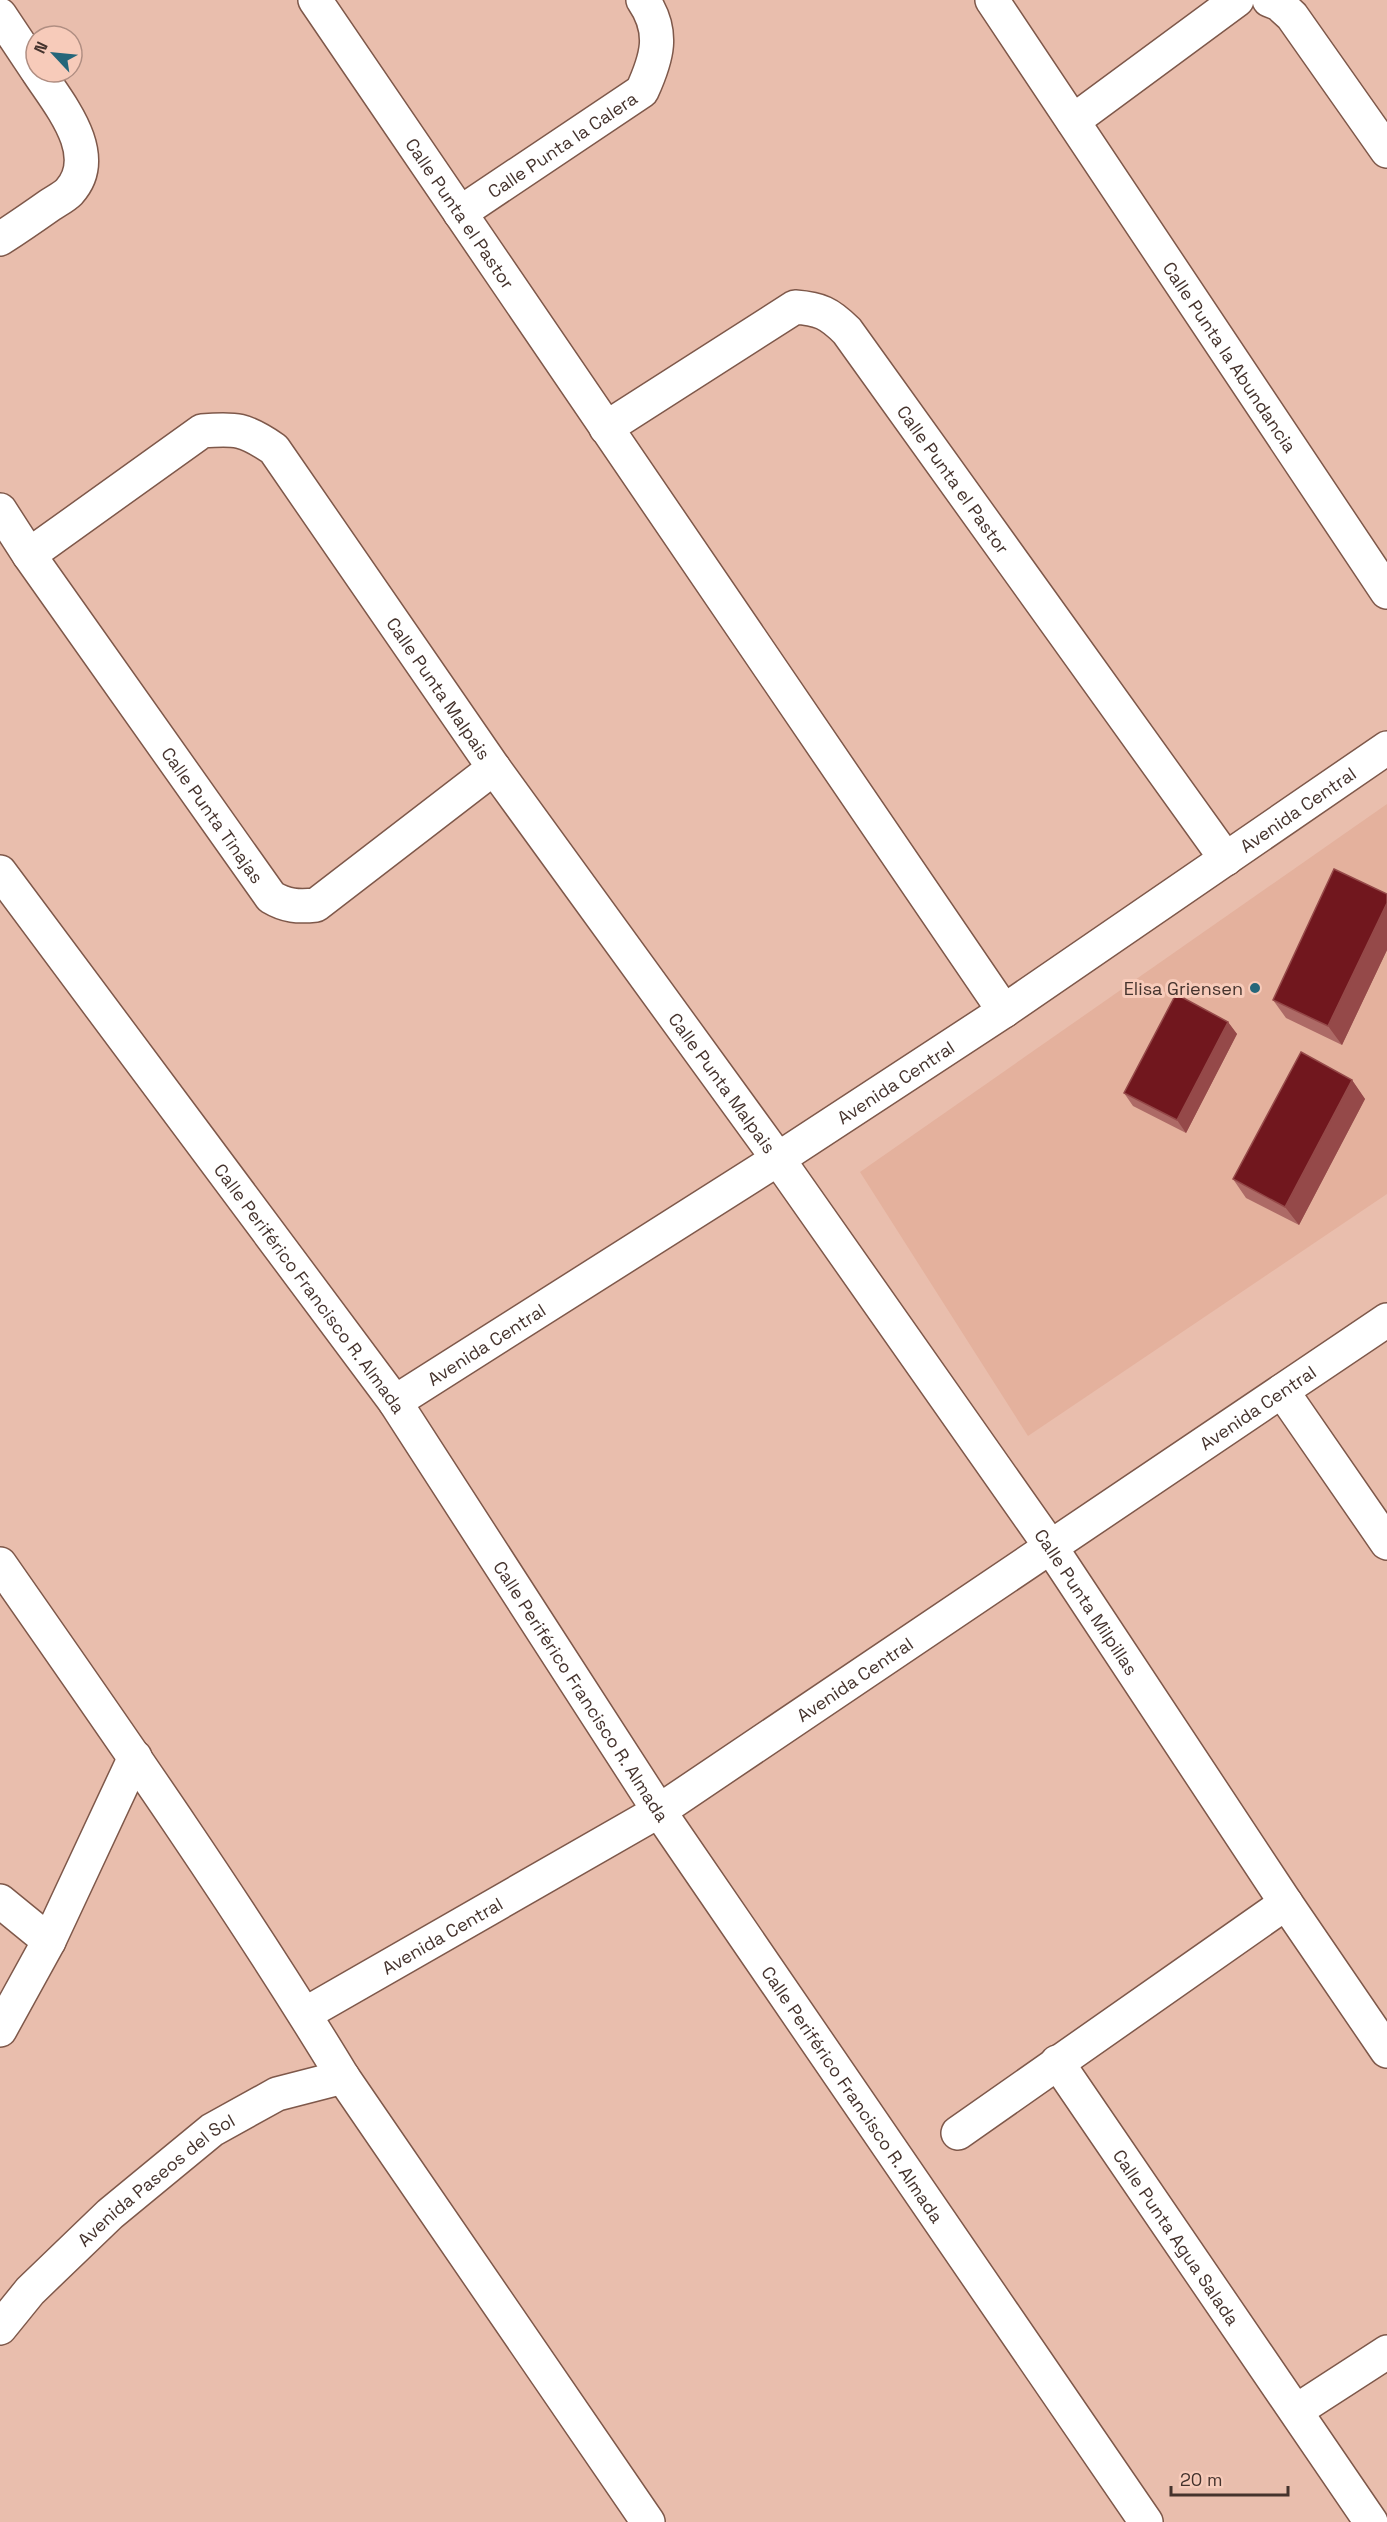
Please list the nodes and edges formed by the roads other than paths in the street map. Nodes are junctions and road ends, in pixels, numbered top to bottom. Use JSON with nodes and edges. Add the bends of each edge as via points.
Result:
{"nodes":[{"id":1,"x":315,"y":0,"type":"edge"},
{"id":2,"x":643,"y":0,"type":"edge"},
{"id":3,"x":992,"y":0,"type":"edge"},
{"id":4,"x":1237,"y":0,"type":"edge"},
{"id":5,"x":1269,"y":0,"type":"edge"},
{"id":6,"x":0,"y":15,"type":"edge"},
{"id":7,"x":24,"y":51,"type":"edge"},
{"id":8,"x":45,"y":84,"type":"edge"},
{"id":9,"x":1073,"y":121,"type":"junction"},
{"id":10,"x":1387,"y":152,"type":"edge"},
{"id":11,"x":460,"y":213,"type":"junction"},
{"id":12,"x":0,"y":239,"type":"edge"},
{"id":13,"x":606,"y":428,"type":"junction"},
{"id":14,"x":0,"y":510,"type":"edge"},
{"id":15,"x":29,"y":555,"type":"junction"},
{"id":16,"x":1387,"y":592,"type":"edge"},
{"id":17,"x":1387,"y":748,"type":"edge"},
{"id":18,"x":494,"y":768,"type":"junction"},
{"id":19,"x":1227,"y":859,"type":"junction"},
{"id":20,"x":0,"y":872,"type":"edge"},
{"id":21,"x":1004,"y":1011,"type":"junction"},
{"id":22,"x":778,"y":1159,"type":"junction"},
{"id":23,"x":1387,"y":1320,"type":"edge"},
{"id":24,"x":1282,"y":1390,"type":"junction"},
{"id":25,"x":395,"y":1402,"type":"junction"},
{"id":26,"x":1387,"y":1543,"type":"edge"},
{"id":27,"x":1050,"y":1546,"type":"junction"},
{"id":28,"x":0,"y":1564,"type":"edge"},
{"id":29,"x":135,"y":1757,"type":"junction"},
{"id":30,"x":659,"y":1811,"type":"junction"},
{"id":31,"x":0,"y":1901,"type":"edge"},
{"id":32,"x":1286,"y":1903,"type":"junction"},
{"id":33,"x":49,"y":1941,"type":"junction"},
{"id":34,"x":304,"y":2014,"type":"junction"},
{"id":35,"x":0,"y":2030,"type":"edge"},
{"id":36,"x":1387,"y":2051,"type":"edge"},
{"id":37,"x":1057,"y":2062,"type":"junction"},
{"id":38,"x":343,"y":2077,"type":"junction"},
{"id":39,"x":958,"y":2133,"type":"dead end"},
{"id":40,"x":0,"y":2328,"type":"edge"},
{"id":41,"x":1387,"y":2352,"type":"edge"},
{"id":42,"x":1296,"y":2410,"type":"junction"},
{"id":43,"x":648,"y":2522,"type":"edge"},
{"id":44,"x":1146,"y":2522,"type":"edge"},
{"id":45,"x":1371,"y":2522,"type":"edge"}],
"edges":[{"from":1,"to":11,"type":"street","name":"Calle Punta el Pastor"},
{"from":2,"to":11,"type":"street","name":"Calle Punta la Calera","via":[[653,14],[657,38],[654,63],[642,91]]},
{"from":3,"to":9,"type":"street","name":"Calle Punta la Abundancia"},
{"from":4,"to":9,"type":"street"},
{"from":5,"to":10,"type":"street","via":[[1292,16]]},
{"from":6,"to":7,"type":"street"},
{"from":8,"to":12,"type":"street","via":[[69,120],[81,148],[78,177],[69,192]]},
{"from":9,"to":16,"type":"street","name":"Calle Punta la Abundancia"},
{"from":11,"to":13,"type":"street","name":"Calle Punta el Pastor"},
{"from":13,"to":19,"type":"street","name":"Calle Punta el Pastor","via":[[795,307],[815,309],[833,317],[847,331]]},
{"from":13,"to":21,"type":"street","name":"Calle Punta el Pastor"},
{"from":14,"to":15,"type":"street","name":"Calle Punta Tinajas"},
{"from":15,"to":18,"type":"street","name":"Calle Punta Malpais","via":[[202,431],[231,428],[254,435],[274,449]]},
{"from":15,"to":18,"type":"street","name":"Calle Punta Tinajas","via":[[271,897],[282,903],[298,907],[316,905]]},
{"from":17,"to":19,"type":"street","name":"Avenida Central"},
{"from":18,"to":22,"type":"street","name":"Calle Punta Malpais"},
{"from":19,"to":21,"type":"street","name":"Avenida Central"},
{"from":20,"to":25,"type":"street","name":"Calle Periférico Francisco R. Almada"},
{"from":21,"to":22,"type":"street","name":"Avenida Central"},
{"from":22,"to":25,"type":"street","name":"Avenida Central"},
{"from":22,"to":27,"type":"street","name":"Calle Punta Milpillas"},
{"from":23,"to":24,"type":"street","name":"Avenida Central"},
{"from":24,"to":26,"type":"street"},
{"from":24,"to":27,"type":"street","name":"Avenida Central"},
{"from":25,"to":30,"type":"street","name":"Calle Periférico Francisco R. Almada"},
{"from":27,"to":30,"type":"street","name":"Avenida Central"},
{"from":27,"to":32,"type":"street","name":"Calle Punta Milpillas"},
{"from":28,"to":29,"type":"street"},
{"from":29,"to":33,"type":"street"},
{"from":29,"to":34,"type":"street"},
{"from":30,"to":34,"type":"street","name":"Avenida Central"},
{"from":30,"to":44,"type":"street","name":"Calle Periférico Francisco R. Almada"},
{"from":31,"to":33,"type":"street"},
{"from":32,"to":36,"type":"street","name":"Calle Punta Milpillas"},
{"from":32,"to":37,"type":"street"},
{"from":33,"to":35,"type":"street"},
{"from":34,"to":38,"type":"street"},
{"from":37,"to":39,"type":"street"},
{"from":37,"to":42,"type":"street","name":"Calle Punta Agua Salada"},
{"from":38,"to":40,"type":"street","name":"Avenida Paseos del Sol","via":[[277,2094],[212,2130],[110,2214],[30,2291]]},
{"from":38,"to":43,"type":"street"},
{"from":41,"to":42,"type":"street"},
{"from":42,"to":45,"type":"street","name":"Calle Punta Agua Salada"}]}
